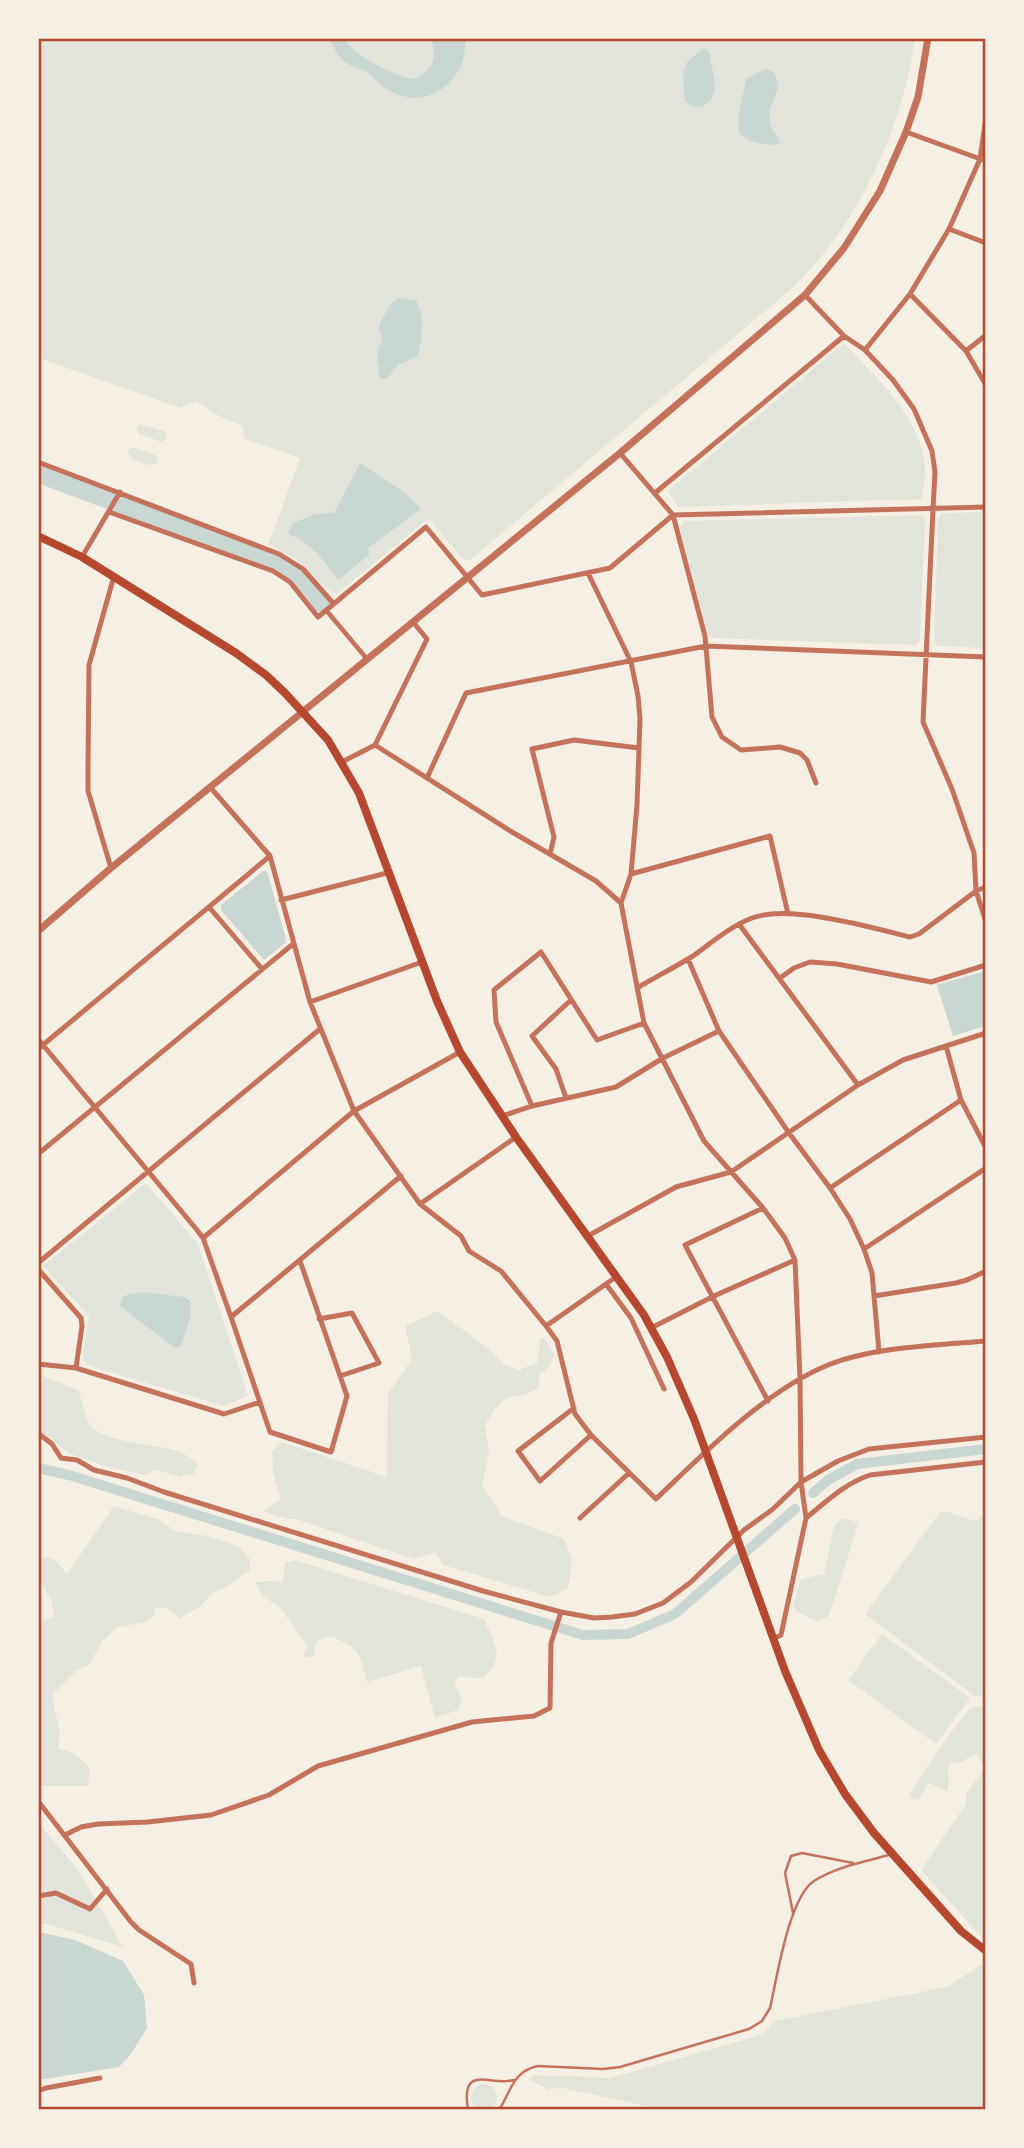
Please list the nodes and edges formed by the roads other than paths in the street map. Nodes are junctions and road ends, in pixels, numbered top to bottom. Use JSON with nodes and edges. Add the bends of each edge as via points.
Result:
{"nodes":[{"id":1,"x":928,"y":38,"type":"edge"},
{"id":2,"x":985,"y":117,"type":"edge"},
{"id":3,"x":906,"y":132,"type":"junction"},
{"id":4,"x":983,"y":160,"type":"edge"},
{"id":5,"x":949,"y":229,"type":"junction"},
{"id":6,"x":985,"y":243,"type":"edge"},
{"id":7,"x":910,"y":294,"type":"junction"},
{"id":8,"x":805,"y":295,"type":"junction"},
{"id":9,"x":985,"y":335,"type":"edge"},
{"id":10,"x":844,"y":336,"type":"junction"},
{"id":11,"x":865,"y":350,"type":"junction"},
{"id":12,"x":966,"y":351,"type":"junction"},
{"id":13,"x":985,"y":385,"type":"edge"},
{"id":14,"x":621,"y":453,"type":"junction"},
{"id":15,"x":38,"y":462,"type":"edge"},
{"id":16,"x":655,"y":493,"type":"junction"},
{"id":17,"x":119,"y":494,"type":"junction"},
{"id":18,"x":985,"y":507,"type":"edge"},
{"id":19,"x":933,"y":509,"type":"junction"},
{"id":20,"x":110,"y":510,"type":"junction"},
{"id":21,"x":673,"y":515,"type":"junction"},
{"id":22,"x":38,"y":536,"type":"edge"},
{"id":23,"x":82,"y":557,"type":"junction"},
{"id":24,"x":588,"y":573,"type":"junction"},
{"id":25,"x":114,"y":576,"type":"junction"},
{"id":26,"x":469,"y":577,"type":"junction"},
{"id":27,"x":334,"y":603,"type":"junction"},
{"id":28,"x":326,"y":610,"type":"junction"},
{"id":29,"x":413,"y":622,"type":"junction"},
{"id":30,"x":706,"y":646,"type":"junction"},
{"id":31,"x":927,"y":654,"type":"junction"},
{"id":32,"x":985,"y":657,"type":"edge"},
{"id":33,"x":367,"y":659,"type":"junction"},
{"id":34,"x":631,"y":662,"type":"junction"},
{"id":35,"x":304,"y":711,"type":"junction"},
{"id":36,"x":375,"y":745,"type":"junction"},
{"id":37,"x":639,"y":748,"type":"junction"},
{"id":38,"x":342,"y":762,"type":"junction"},
{"id":39,"x":427,"y":778,"type":"junction"},
{"id":40,"x":816,"y":783,"type":"dead end"},
{"id":41,"x":210,"y":787,"type":"junction"},
{"id":42,"x":550,"y":854,"type":"junction"},
{"id":43,"x":271,"y":856,"type":"junction"},
{"id":44,"x":111,"y":868,"type":"junction"},
{"id":45,"x":387,"y":873,"type":"junction"},
{"id":46,"x":631,"y":874,"type":"junction"},
{"id":47,"x":985,"y":887,"type":"edge"},
{"id":48,"x":976,"y":891,"type":"junction"},
{"id":49,"x":281,"y":900,"type":"junction"},
{"id":50,"x":621,"y":903,"type":"junction"},
{"id":51,"x":209,"y":907,"type":"junction"},
{"id":52,"x":788,"y":914,"type":"junction"},
{"id":53,"x":985,"y":922,"type":"edge"},
{"id":54,"x":740,"y":924,"type":"junction"},
{"id":55,"x":38,"y":931,"type":"edge"},
{"id":56,"x":293,"y":944,"type":"junction"},
{"id":57,"x":688,"y":959,"type":"junction"},
{"id":58,"x":422,"y":962,"type":"junction"},
{"id":59,"x":985,"y":965,"type":"edge"},
{"id":60,"x":262,"y":969,"type":"junction"},
{"id":61,"x":780,"y":978,"type":"junction"},
{"id":62,"x":637,"y":988,"type":"junction"},
{"id":63,"x":571,"y":1000,"type":"junction"},
{"id":64,"x":310,"y":1002,"type":"junction"},
{"id":65,"x":644,"y":1023,"type":"junction"},
{"id":66,"x":320,"y":1029,"type":"junction"},
{"id":67,"x":719,"y":1031,"type":"junction"},
{"id":68,"x":985,"y":1033,"type":"edge"},
{"id":69,"x":40,"y":1044,"type":"edge"},
{"id":70,"x":946,"y":1046,"type":"junction"},
{"id":71,"x":460,"y":1052,"type":"junction"},
{"id":72,"x":663,"y":1058,"type":"junction"},
{"id":73,"x":858,"y":1085,"type":"junction"},
{"id":74,"x":566,"y":1098,"type":"junction"},
{"id":75,"x":961,"y":1100,"type":"junction"},
{"id":76,"x":532,"y":1106,"type":"junction"},
{"id":77,"x":95,"y":1108,"type":"junction"},
{"id":78,"x":354,"y":1111,"type":"junction"},
{"id":79,"x":502,"y":1116,"type":"junction"},
{"id":80,"x":789,"y":1133,"type":"junction"},
{"id":81,"x":516,"y":1137,"type":"junction"},
{"id":82,"x":985,"y":1148,"type":"edge"},
{"id":83,"x":38,"y":1154,"type":"edge"},
{"id":84,"x":985,"y":1168,"type":"edge"},
{"id":85,"x":148,"y":1171,"type":"junction"},
{"id":86,"x":731,"y":1172,"type":"junction"},
{"id":87,"x":401,"y":1177,"type":"junction"},
{"id":88,"x":830,"y":1188,"type":"junction"},
{"id":89,"x":420,"y":1204,"type":"junction"},
{"id":90,"x":763,"y":1208,"type":"junction"},
{"id":91,"x":586,"y":1237,"type":"junction"},
{"id":92,"x":203,"y":1238,"type":"junction"},
{"id":93,"x":864,"y":1249,"type":"junction"},
{"id":94,"x":795,"y":1260,"type":"junction"},
{"id":95,"x":300,"y":1261,"type":"junction"},
{"id":96,"x":38,"y":1263,"type":"edge"},
{"id":97,"x":38,"y":1269,"type":"edge"},
{"id":98,"x":985,"y":1271,"type":"edge"},
{"id":99,"x":616,"y":1277,"type":"junction"},
{"id":100,"x":606,"y":1284,"type":"junction"},
{"id":101,"x":714,"y":1296,"type":"junction"},
{"id":102,"x":874,"y":1296,"type":"junction"},
{"id":103,"x":231,"y":1317,"type":"junction"},
{"id":104,"x":319,"y":1319,"type":"junction"},
{"id":105,"x":546,"y":1326,"type":"junction"},
{"id":106,"x":651,"y":1328,"type":"junction"},
{"id":107,"x":985,"y":1341,"type":"edge"},
{"id":108,"x":879,"y":1352,"type":"junction"},
{"id":109,"x":38,"y":1364,"type":"edge"},
{"id":110,"x":76,"y":1368,"type":"junction"},
{"id":111,"x":340,"y":1376,"type":"junction"},
{"id":112,"x":800,"y":1379,"type":"junction"},
{"id":113,"x":664,"y":1389,"type":"dead end"},
{"id":114,"x":768,"y":1401,"type":"junction"},
{"id":115,"x":260,"y":1402,"type":"junction"},
{"id":116,"x":574,"y":1408,"type":"junction"},
{"id":117,"x":38,"y":1433,"type":"edge"},
{"id":118,"x":591,"y":1435,"type":"junction"},
{"id":119,"x":985,"y":1437,"type":"edge"},
{"id":120,"x":706,"y":1452,"type":"junction"},
{"id":121,"x":985,"y":1462,"type":"edge"},
{"id":122,"x":629,"y":1473,"type":"junction"},
{"id":123,"x":801,"y":1482,"type":"junction"},
{"id":124,"x":580,"y":1518,"type":"dead end"},
{"id":125,"x":806,"y":1518,"type":"junction"},
{"id":126,"x":738,"y":1539,"type":"junction"},
{"id":127,"x":560,"y":1615,"type":"junction"},
{"id":128,"x":773,"y":1639,"type":"junction"},
{"id":129,"x":38,"y":1801,"type":"edge"},
{"id":130,"x":66,"y":1834,"type":"junction"},
{"id":131,"x":892,"y":1854,"type":"junction"},
{"id":132,"x":856,"y":1864,"type":"junction"},
{"id":133,"x":107,"y":1889,"type":"junction"},
{"id":134,"x":38,"y":1896,"type":"edge"},
{"id":135,"x":793,"y":1913,"type":"junction"},
{"id":136,"x":985,"y":1951,"type":"edge"},
{"id":137,"x":194,"y":1983,"type":"dead end"},
{"id":138,"x":100,"y":2078,"type":"dead end"},
{"id":139,"x":516,"y":2078,"type":"junction"},
{"id":140,"x":38,"y":2091,"type":"edge"},
{"id":141,"x":468,"y":2109,"type":"edge"},
{"id":142,"x":499,"y":2109,"type":"edge"}],
"edges":[{"from":1,"to":3,"type":"street","via":[[918,97]]},
{"from":2,"to":4,"type":"street"},
{"from":3,"to":4,"type":"street"},
{"from":3,"to":8,"type":"street","via":[[863,219]]},
{"from":4,"to":5,"type":"street"},
{"from":5,"to":6,"type":"street"},
{"from":5,"to":7,"type":"street"},
{"from":7,"to":11,"type":"street"},
{"from":7,"to":12,"type":"street"},
{"from":8,"to":10,"type":"street"},
{"from":8,"to":14,"type":"street"},
{"from":9,"to":12,"type":"street"},
{"from":10,"to":11,"type":"street"},
{"from":10,"to":16,"type":"street"},
{"from":11,"to":19,"type":"street","via":[[914,410],[932,451]]},
{"from":12,"to":13,"type":"street"},
{"from":14,"to":16,"type":"street"},
{"from":14,"to":26,"type":"street"},
{"from":15,"to":17,"type":"street"},
{"from":16,"to":21,"type":"street"},
{"from":17,"to":20,"type":"street"},
{"from":17,"to":27,"type":"street","via":[[279,554],[303,569]]},
{"from":18,"to":19,"type":"street"},
{"from":19,"to":21,"type":"street"},
{"from":19,"to":31,"type":"street"},
{"from":20,"to":23,"type":"street"},
{"from":20,"to":28,"type":"street","via":[[273,571],[289,582],[318,617]]},
{"from":21,"to":24,"type":"street","via":[[610,568]]},
{"from":21,"to":30,"type":"street"},
{"from":22,"to":23,"type":"main road"},
{"from":23,"to":25,"type":"main road"},
{"from":24,"to":26,"type":"street","via":[[482,595]]},
{"from":24,"to":34,"type":"street"},
{"from":25,"to":35,"type":"main road","via":[[236,653]]},
{"from":25,"to":44,"type":"street","via":[[89,665],[88,790]]},
{"from":26,"to":27,"type":"street","via":[[426,527]]},
{"from":26,"to":29,"type":"street"},
{"from":27,"to":28,"type":"street"},
{"from":28,"to":33,"type":"street"},
{"from":29,"to":33,"type":"street"},
{"from":29,"to":36,"type":"street","via":[[427,639]]},
{"from":30,"to":31,"type":"street"},
{"from":30,"to":34,"type":"street"},
{"from":30,"to":40,"type":"street","via":[[712,717],[722,737],[741,750],[780,747],[800,753]]},
{"from":31,"to":32,"type":"street"},
{"from":31,"to":48,"type":"street","via":[[923,722],[974,853]]},
{"from":33,"to":35,"type":"street"},
{"from":34,"to":37,"type":"street","via":[[640,719]]},
{"from":34,"to":39,"type":"street","via":[[466,693]]},
{"from":35,"to":38,"type":"main road"},
{"from":35,"to":41,"type":"street"},
{"from":36,"to":38,"type":"street"},
{"from":36,"to":39,"type":"street"},
{"from":37,"to":42,"type":"street","via":[[575,740],[532,749],[554,837]]},
{"from":37,"to":46,"type":"street"},
{"from":38,"to":45,"type":"main road","via":[[359,793]]},
{"from":39,"to":42,"type":"street"},
{"from":41,"to":43,"type":"street"},
{"from":41,"to":44,"type":"street"},
{"from":42,"to":50,"type":"street","via":[[596,881]]},
{"from":43,"to":49,"type":"street"},
{"from":43,"to":51,"type":"street"},
{"from":44,"to":55,"type":"street"},
{"from":45,"to":49,"type":"street"},
{"from":45,"to":58,"type":"main road"},
{"from":46,"to":50,"type":"street"},
{"from":46,"to":52,"type":"street","via":[[770,836]]},
{"from":47,"to":48,"type":"street"},
{"from":48,"to":52,"type":"street","via":[[910,937]]},
{"from":48,"to":53,"type":"street"},
{"from":49,"to":56,"type":"street"},
{"from":50,"to":62,"type":"street"},
{"from":51,"to":60,"type":"street"},
{"from":51,"to":69,"type":"street"},
{"from":52,"to":54,"type":"street","via":[[763,915]]},
{"from":54,"to":57,"type":"street"},
{"from":54,"to":61,"type":"street"},
{"from":56,"to":60,"type":"street"},
{"from":56,"to":64,"type":"street"},
{"from":57,"to":62,"type":"street"},
{"from":57,"to":67,"type":"street"},
{"from":58,"to":64,"type":"street"},
{"from":58,"to":71,"type":"main road"},
{"from":59,"to":61,"type":"street","via":[[931,982],[810,962]]},
{"from":60,"to":77,"type":"street"},
{"from":61,"to":73,"type":"street"},
{"from":62,"to":65,"type":"street"},
{"from":63,"to":65,"type":"street","via":[[597,1040]]},
{"from":63,"to":74,"type":"street","via":[[532,1036],[556,1069]]},
{"from":63,"to":76,"type":"street","via":[[541,952],[494,990],[496,1022]]},
{"from":64,"to":66,"type":"street"},
{"from":65,"to":72,"type":"street"},
{"from":66,"to":78,"type":"street"},
{"from":66,"to":85,"type":"street"},
{"from":67,"to":72,"type":"street"},
{"from":67,"to":80,"type":"street"},
{"from":68,"to":70,"type":"street"},
{"from":69,"to":77,"type":"street"},
{"from":70,"to":73,"type":"street","via":[[903,1060]]},
{"from":70,"to":75,"type":"street"},
{"from":71,"to":78,"type":"street"},
{"from":71,"to":79,"type":"main road"},
{"from":72,"to":74,"type":"street","via":[[616,1087]]},
{"from":72,"to":86,"type":"street","via":[[704,1141]]},
{"from":73,"to":80,"type":"street"},
{"from":74,"to":76,"type":"street"},
{"from":75,"to":82,"type":"street"},
{"from":75,"to":88,"type":"street"},
{"from":76,"to":79,"type":"street"},
{"from":77,"to":83,"type":"street"},
{"from":77,"to":85,"type":"street"},
{"from":78,"to":87,"type":"street"},
{"from":78,"to":92,"type":"street"},
{"from":79,"to":81,"type":"main road"},
{"from":80,"to":86,"type":"street"},
{"from":80,"to":88,"type":"street"},
{"from":81,"to":89,"type":"street"},
{"from":81,"to":91,"type":"main road"},
{"from":84,"to":93,"type":"street"},
{"from":85,"to":92,"type":"street"},
{"from":85,"to":96,"type":"street"},
{"from":86,"to":90,"type":"street"},
{"from":86,"to":91,"type":"street","via":[[676,1187]]},
{"from":87,"to":89,"type":"street"},
{"from":87,"to":95,"type":"street"},
{"from":88,"to":93,"type":"street"},
{"from":89,"to":105,"type":"street","via":[[461,1236],[469,1251],[501,1271]]},
{"from":90,"to":94,"type":"street"},
{"from":90,"to":101,"type":"street","via":[[685,1245]]},
{"from":91,"to":99,"type":"main road"},
{"from":92,"to":103,"type":"street"},
{"from":93,"to":102,"type":"street"},
{"from":94,"to":101,"type":"street"},
{"from":94,"to":112,"type":"street"},
{"from":95,"to":103,"type":"street"},
{"from":95,"to":104,"type":"street"},
{"from":97,"to":110,"type":"street","via":[[81,1318]]},
{"from":98,"to":102,"type":"street","via":[[956,1283]]},
{"from":99,"to":100,"type":"street"},
{"from":99,"to":106,"type":"main road"},
{"from":100,"to":105,"type":"street"},
{"from":100,"to":113,"type":"street","via":[[631,1318]]},
{"from":101,"to":106,"type":"street"},
{"from":101,"to":114,"type":"street"},
{"from":102,"to":108,"type":"street"},
{"from":103,"to":115,"type":"street"},
{"from":104,"to":111,"type":"street"},
{"from":104,"to":111,"type":"street","via":[[352,1313],[379,1363]]},
{"from":105,"to":116,"type":"street","via":[[557,1341]]},
{"from":106,"to":120,"type":"main road"},
{"from":107,"to":108,"type":"street"},
{"from":108,"to":112,"type":"street","via":[[829,1365]]},
{"from":109,"to":110,"type":"street"},
{"from":110,"to":115,"type":"street","via":[[224,1413]]},
{"from":111,"to":115,"type":"street","via":[[347,1404],[331,1452],[270,1432]]},
{"from":112,"to":114,"type":"street"},
{"from":112,"to":123,"type":"street"},
{"from":114,"to":120,"type":"street"},
{"from":116,"to":118,"type":"street"},
{"from":116,"to":118,"type":"street","via":[[518,1451],[540,1481]]},
{"from":117,"to":127,"type":"street","via":[[61,1458],[78,1460],[94,1470]]},
{"from":118,"to":122,"type":"street"},
{"from":119,"to":123,"type":"street","via":[[869,1449]]},
{"from":120,"to":122,"type":"street","via":[[656,1499]]},
{"from":120,"to":126,"type":"main road"},
{"from":121,"to":125,"type":"street","via":[[870,1475],[835,1492]]},
{"from":122,"to":124,"type":"street"},
{"from":123,"to":125,"type":"street"},
{"from":123,"to":126,"type":"street"},
{"from":125,"to":128,"type":"street","via":[[781,1635]]},
{"from":126,"to":127,"type":"street","via":[[691,1582],[651,1609],[612,1617]]},
{"from":126,"to":128,"type":"main road"},
{"from":127,"to":130,"type":"street","via":[[551,1643],[550,1708],[534,1717],[472,1722],[318,1766],[269,1796],[211,1815],[98,1824]]},
{"from":128,"to":131,"type":"main road","via":[[819,1750],[845,1794]]},
{"from":129,"to":130,"type":"street"},
{"from":130,"to":133,"type":"street"},
{"from":131,"to":132,"type":"lane"},
{"from":131,"to":136,"type":"main road"},
{"from":132,"to":135,"type":"lane","via":[[807,1886]]},
{"from":132,"to":135,"type":"lane","via":[[802,1853],[791,1856],[785,1873]]},
{"from":133,"to":134,"type":"street","via":[[90,1909],[56,1893]]},
{"from":133,"to":137,"type":"street","via":[[139,1930],[191,1964]]},
{"from":135,"to":139,"type":"lane","via":[[770,2008],[762,2021],[749,2029],[620,2067],[538,2066]]},
{"from":138,"to":140,"type":"street"},
{"from":139,"to":141,"type":"lane","via":[[473,2082],[466,2093]]},
{"from":139,"to":142,"type":"lane"}]}
